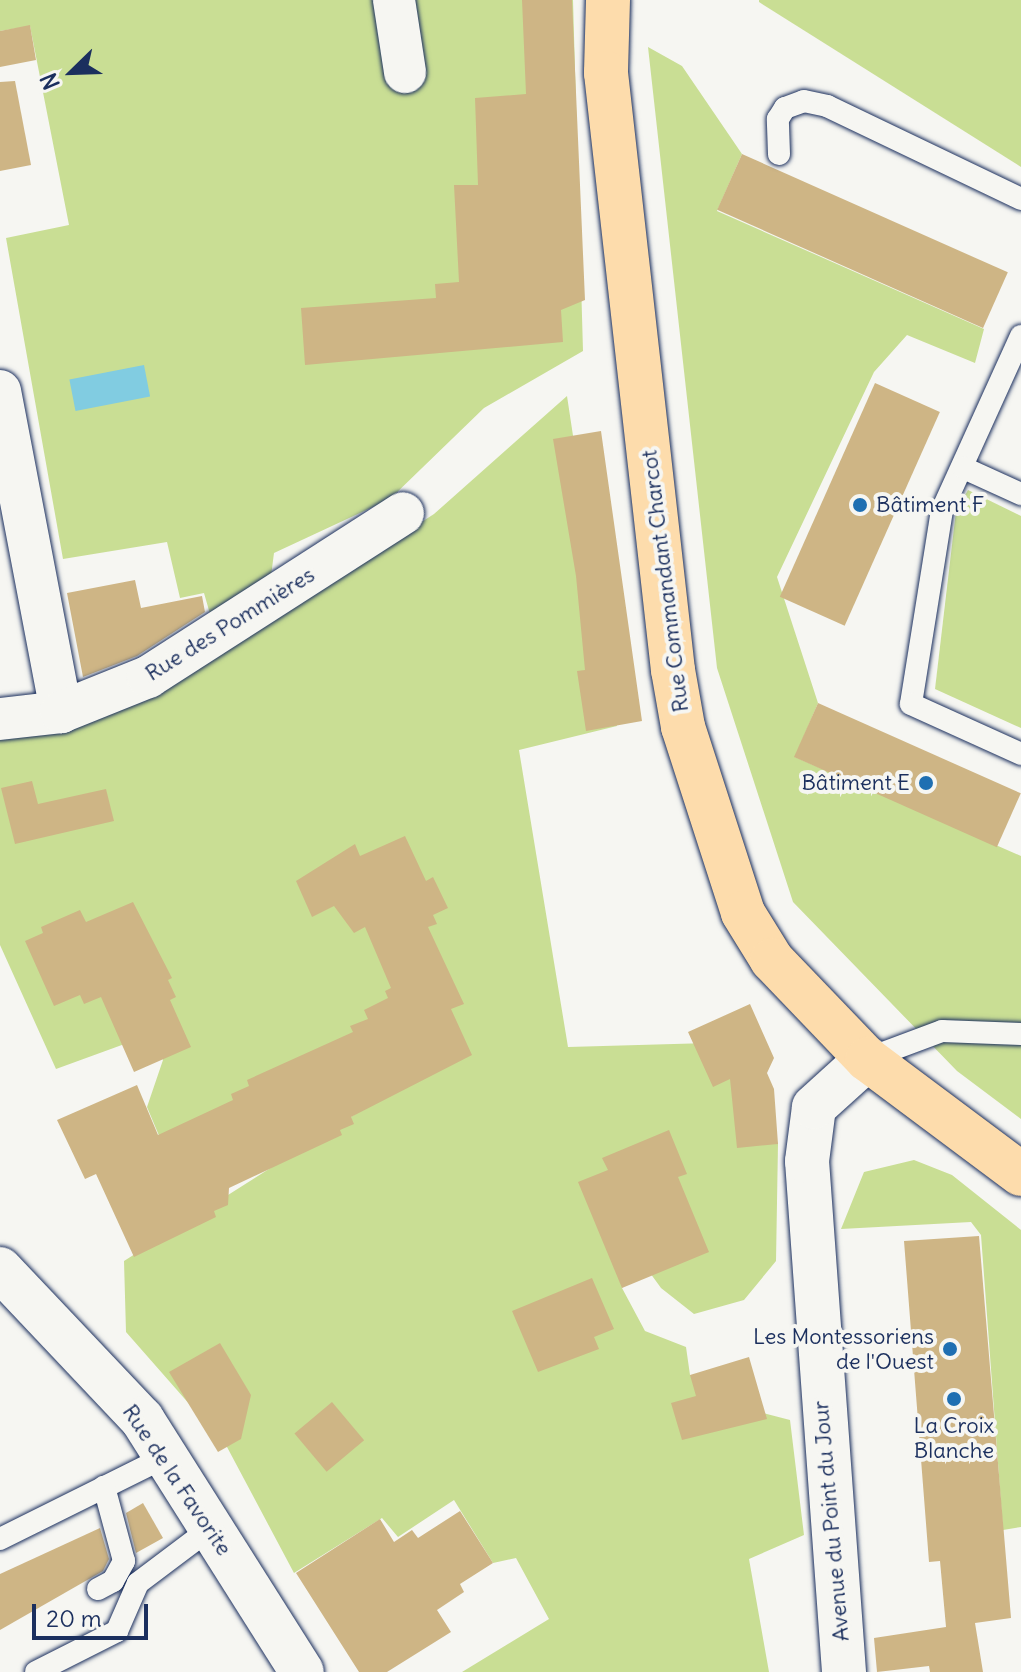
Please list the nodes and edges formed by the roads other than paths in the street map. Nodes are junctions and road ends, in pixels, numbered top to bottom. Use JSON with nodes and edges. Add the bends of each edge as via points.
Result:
{"nodes":[{"id":1,"x":394,"y":0,"type":"edge"},
{"id":2,"x":608,"y":0,"type":"edge"},
{"id":3,"x":405,"y":72,"type":"dead end"},
{"id":4,"x":779,"y":154,"type":"dead end"},
{"id":5,"x":1021,"y":199,"type":"edge"},
{"id":6,"x":1021,"y":336,"type":"edge"},
{"id":7,"x":0,"y":391,"type":"edge"},
{"id":8,"x":964,"y":468,"type":"junction"},
{"id":9,"x":1021,"y":494,"type":"edge"},
{"id":10,"x":403,"y":513,"type":"dead end"},
{"id":11,"x":61,"y":712,"type":"junction"},
{"id":12,"x":0,"y":719,"type":"edge"},
{"id":13,"x":1021,"y":754,"type":"edge"},
{"id":14,"x":1021,"y":1034,"type":"edge"},
{"id":15,"x":867,"y":1059,"type":"junction"},
{"id":16,"x":1021,"y":1174,"type":"edge"},
{"id":17,"x":0,"y":1269,"type":"edge"},
{"id":18,"x":165,"y":1457,"type":"junction"},
{"id":19,"x":104,"y":1487,"type":"junction"},
{"id":20,"x":211,"y":1528,"type":"junction"},
{"id":21,"x":0,"y":1539,"type":"edge"},
{"id":22,"x":98,"y":1589,"type":"dead end"},
{"id":23,"x":36,"y":1672,"type":"edge"},
{"id":24,"x":302,"y":1672,"type":"edge"},
{"id":25,"x":844,"y":1672,"type":"edge"}],
"edges":[{"from":1,"to":3,"type":"street"},
{"from":2,"to":15,"type":"main road","name":"Rue Commandant Charcot","via":[[606,73],[683,727],[748,924],[801,993]]},
{"from":4,"to":5,"type":"lane","via":[[778,119],[785,108],[804,101],[827,106]]},
{"from":6,"to":8,"type":"lane"},
{"from":7,"to":11,"type":"street"},
{"from":8,"to":9,"type":"lane"},
{"from":8,"to":13,"type":"lane","via":[[942,510],[911,704]]},
{"from":10,"to":11,"type":"street","name":"Rue des Pommières","via":[[148,677]]},
{"from":11,"to":12,"type":"street","name":"Rue des Pommières"},
{"from":14,"to":15,"type":"lane","via":[[942,1031]]},
{"from":15,"to":16,"type":"main road","name":"Rue Commandant Charcot"},
{"from":15,"to":25,"type":"main road","name":"Avenue du Point du Jour","via":[[814,1107],[807,1161]]},
{"from":17,"to":18,"type":"main road","name":"Rue de la Favorite","via":[[142,1419]]},
{"from":18,"to":19,"type":"lane"},
{"from":18,"to":20,"type":"main road","name":"Rue de la Favorite"},
{"from":19,"to":21,"type":"lane"},
{"from":19,"to":22,"type":"lane","via":[[124,1561],[113,1581]]},
{"from":20,"to":23,"type":"lane","via":[[138,1583],[117,1631]]},
{"from":20,"to":24,"type":"main road","name":"Rue de la Favorite"}]}
